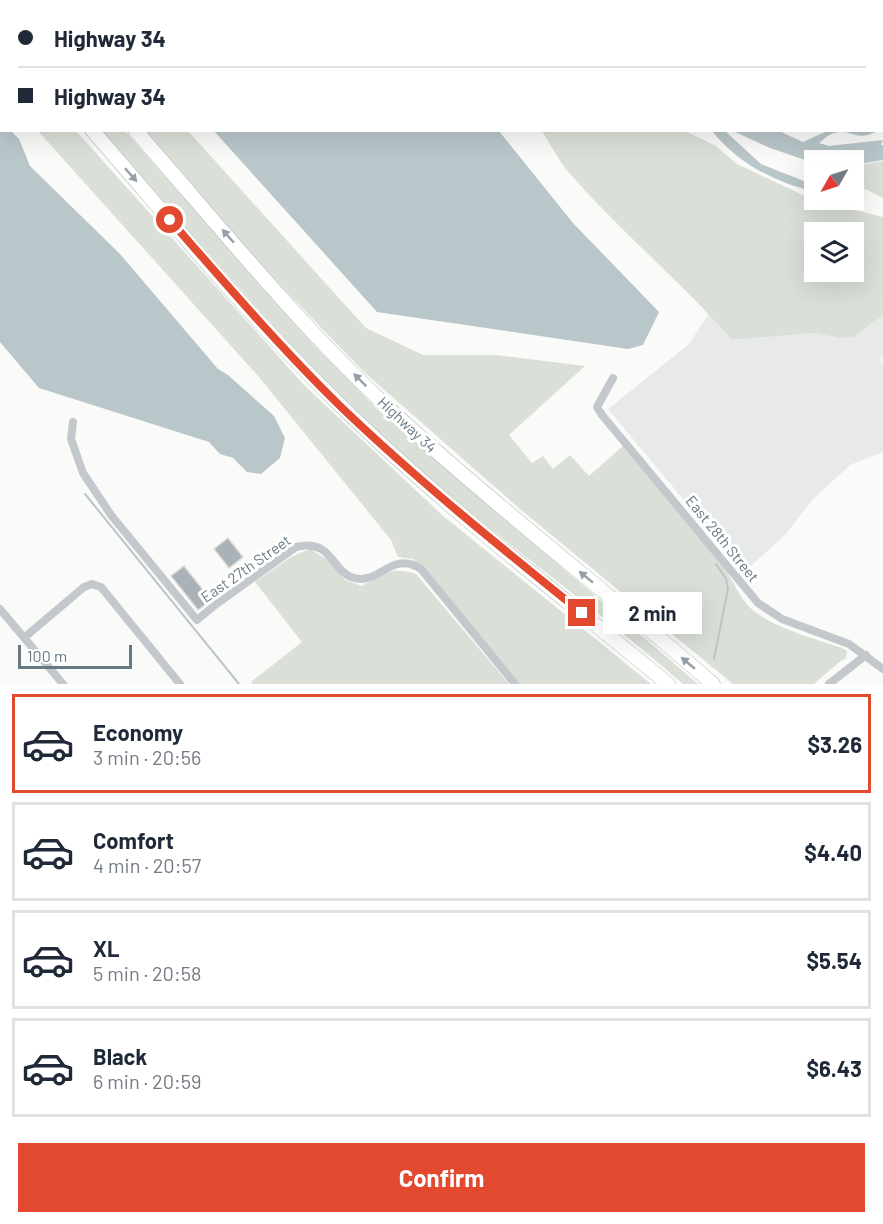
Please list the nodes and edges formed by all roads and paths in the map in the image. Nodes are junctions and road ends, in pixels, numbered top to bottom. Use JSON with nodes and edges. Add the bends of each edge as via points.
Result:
{"nodes":[{"id":1,"x":94,"y":132,"type":"edge"},
{"id":2,"x":137,"y":132,"type":"edge"},
{"id":3,"x":613,"y":378,"type":"dead end"},
{"id":4,"x":73,"y":422,"type":"dead end"},
{"id":5,"x":0,"y":609,"type":"edge"},
{"id":6,"x":25,"y":637,"type":"junction"},
{"id":7,"x":866,"y":655,"type":"junction"},
{"id":8,"x":883,"y":669,"type":"edge"},
{"id":9,"x":63,"y":684,"type":"edge"},
{"id":10,"x":180,"y":684,"type":"edge"},
{"id":11,"x":514,"y":684,"type":"edge"},
{"id":12,"x":668,"y":684,"type":"edge"},
{"id":13,"x":713,"y":684,"type":"edge"},
{"id":14,"x":829,"y":684,"type":"edge"}],
"edges":[{"from":1,"to":12,"type":"highway","name":"Highway 34","one_way":true,"via":[[247,309],[340,405],[447,502]]},
{"from":13,"to":2,"type":"highway","name":"Highway 34","one_way":true,"via":[[450,464],[380,400],[298,315]]},
{"from":3,"to":7,"type":"street","name":"East 28th Street","via":[[597,407],[744,588],[782,619],[836,638]]},
{"from":4,"to":11,"type":"street","name":"East 27th Street","via":[[71,439],[83,473],[111,515],[197,620],[296,547],[307,544],[327,553],[356,579],[376,575],[393,564],[412,564],[421,569]]},
{"from":5,"to":6,"type":"street"},
{"from":6,"to":9,"type":"street"},
{"from":6,"to":10,"type":"street","via":[[92,584],[101,587]]},
{"from":7,"to":8,"type":"street","name":"East 28th Street"},
{"from":7,"to":14,"type":"street"}]}
